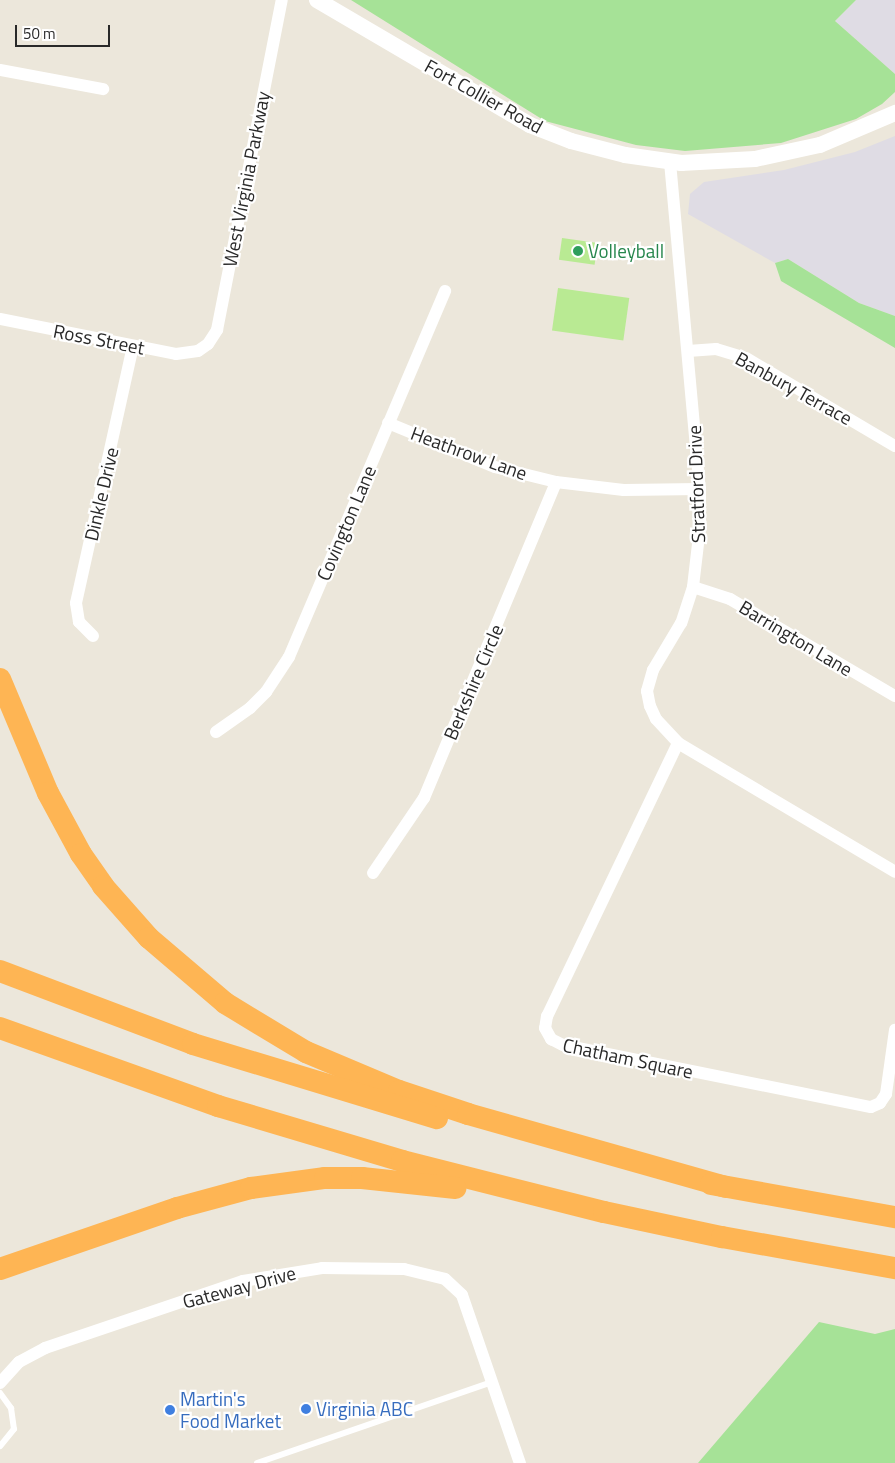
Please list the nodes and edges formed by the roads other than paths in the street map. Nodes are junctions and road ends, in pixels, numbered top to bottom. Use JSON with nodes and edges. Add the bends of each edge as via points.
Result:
{"nodes":[{"id":1,"x":282,"y":0,"type":"edge"},
{"id":2,"x":317,"y":0,"type":"edge"},
{"id":3,"x":0,"y":70,"type":"edge"},
{"id":4,"x":103,"y":89,"type":"dead end"},
{"id":5,"x":895,"y":113,"type":"edge"},
{"id":6,"x":670,"y":162,"type":"junction"},
{"id":7,"x":445,"y":291,"type":"dead end"},
{"id":8,"x":0,"y":319,"type":"edge"},
{"id":9,"x":133,"y":346,"type":"junction"},
{"id":10,"x":198,"y":351,"type":"joint"},
{"id":11,"x":688,"y":351,"type":"junction"},
{"id":12,"x":388,"y":423,"type":"junction"},
{"id":13,"x":895,"y":446,"type":"edge"},
{"id":14,"x":556,"y":482,"type":"junction"},
{"id":15,"x":700,"y":489,"type":"junction"},
{"id":16,"x":692,"y":587,"type":"junction"},
{"id":17,"x":93,"y":636,"type":"dead end"},
{"id":18,"x":0,"y":679,"type":"edge"},
{"id":19,"x":895,"y":696,"type":"edge"},
{"id":20,"x":216,"y":732,"type":"dead end"},
{"id":21,"x":678,"y":743,"type":"junction"},
{"id":22,"x":895,"y":872,"type":"edge"},
{"id":23,"x":373,"y":873,"type":"dead end"},
{"id":24,"x":0,"y":971,"type":"edge"},
{"id":25,"x":0,"y":1028,"type":"edge"},
{"id":26,"x":895,"y":1030,"type":"edge"},
{"id":27,"x":726,"y":1187,"type":"junction"},
{"id":28,"x":895,"y":1217,"type":"edge"},
{"id":29,"x":722,"y":1237,"type":"junction"},
{"id":30,"x":895,"y":1268,"type":"edge"},
{"id":31,"x":0,"y":1269,"type":"edge"},
{"id":32,"x":492,"y":1382,"type":"junction"},
{"id":33,"x":0,"y":1383,"type":"edge"},
{"id":34,"x":0,"y":1393,"type":"edge"},
{"id":35,"x":0,"y":1446,"type":"edge"},
{"id":36,"x":257,"y":1463,"type":"edge"},
{"id":37,"x":520,"y":1463,"type":"edge"}],
"edges":[{"from":1,"to":10,"type":"street","name":"West Virginia Parkway","via":[[217,330],[208,344]]},
{"from":2,"to":6,"type":"street","name":"Fort Collier Road","via":[[530,125],[589,146]]},
{"from":3,"to":4,"type":"street"},
{"from":5,"to":6,"type":"street","name":"Fort Collier Road","via":[[836,140],[789,153],[739,161]]},
{"from":6,"to":11,"type":"street","name":"Stratford Drive"},
{"from":7,"to":12,"type":"street","name":"Covington Lane"},
{"from":8,"to":9,"type":"street","name":"Ross Street"},
{"from":9,"to":10,"type":"street","name":"Ross Street","via":[[176,354]]},
{"from":9,"to":17,"type":"street","name":"Dinkle Drive","via":[[76,604],[79,622]]},
{"from":11,"to":13,"type":"street","name":"Banbury Terrace","via":[[716,349],[746,358]]},
{"from":11,"to":15,"type":"street","name":"Stratford Drive"},
{"from":12,"to":14,"type":"street","name":"Heathrow Lane","via":[[495,467]]},
{"from":12,"to":20,"type":"street","name":"Covington Lane","via":[[289,657],[266,692]]},
{"from":14,"to":15,"type":"street","name":"Heathrow Lane","via":[[624,490]]},
{"from":14,"to":23,"type":"street","name":"Berkshire Circle","via":[[424,798]]},
{"from":15,"to":16,"type":"street","name":"Stratford Drive","via":[[700,527]]},
{"from":16,"to":19,"type":"street","name":"Barrington Lane","via":[[730,599]]},
{"from":16,"to":21,"type":"street","name":"Stratford Drive","via":[[681,623],[652,670],[647,691],[656,720]]},
{"from":18,"to":27,"type":"highway","via":[[48,793],[81,854],[103,886],[148,938],[225,1003],[306,1052],[399,1091],[468,1114]]},
{"from":21,"to":22,"type":"street","name":"Stratford Drive"},
{"from":21,"to":26,"type":"street","name":"Chatham Square","via":[[547,1016],[547,1034],[563,1045],[866,1107],[880,1103],[886,1094]]},
{"from":24,"to":27,"type":"highway","via":[[193,1044],[395,1107],[523,1141]]},
{"from":25,"to":29,"type":"highway","via":[[218,1106],[334,1142],[516,1191]]},
{"from":27,"to":28,"type":"highway"},
{"from":29,"to":30,"type":"highway"},
{"from":29,"to":31,"type":"highway","via":[[442,1185],[325,1178],[219,1196]]},
{"from":32,"to":33,"type":"street","name":"Gateway Drive","via":[[469,1310],[456,1287],[428,1274],[352,1267],[270,1275],[211,1291],[45,1348],[19,1362]]},
{"from":32,"to":36,"type":"lane"},
{"from":32,"to":37,"type":"street","name":"Gateway Drive"},
{"from":34,"to":35,"type":"lane","via":[[11,1408],[14,1428]]}]}
